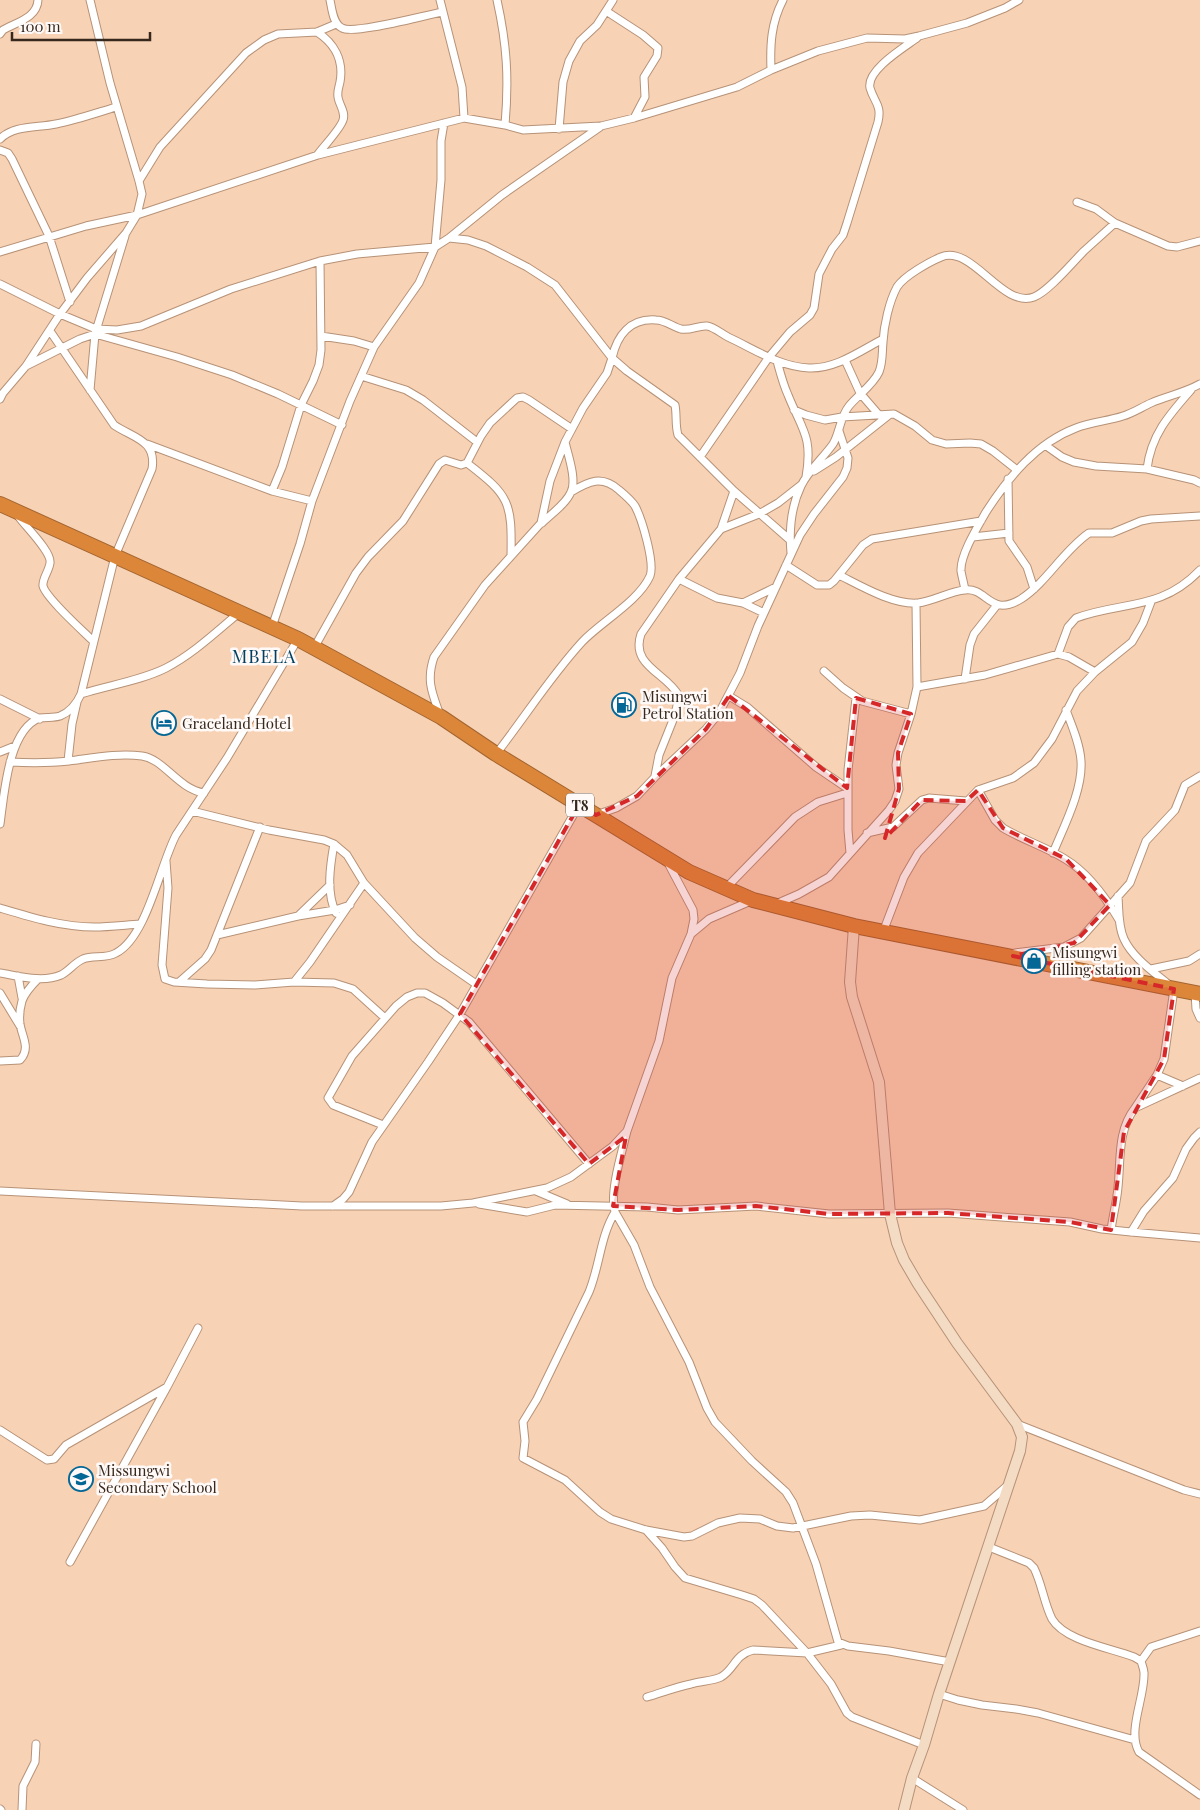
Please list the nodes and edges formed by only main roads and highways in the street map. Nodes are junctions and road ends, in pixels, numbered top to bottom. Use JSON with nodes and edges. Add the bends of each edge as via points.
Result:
{"nodes":[{"id":1,"x":6,"y":507,"type":"edge"},
{"id":2,"x":1197,"y":993,"type":"edge"}],
"edges":[{"from":1,"to":2,"type":"highway","number":"T8","via":[[298,639],[441,718],[689,872],[752,900],[854,926]]}]}
